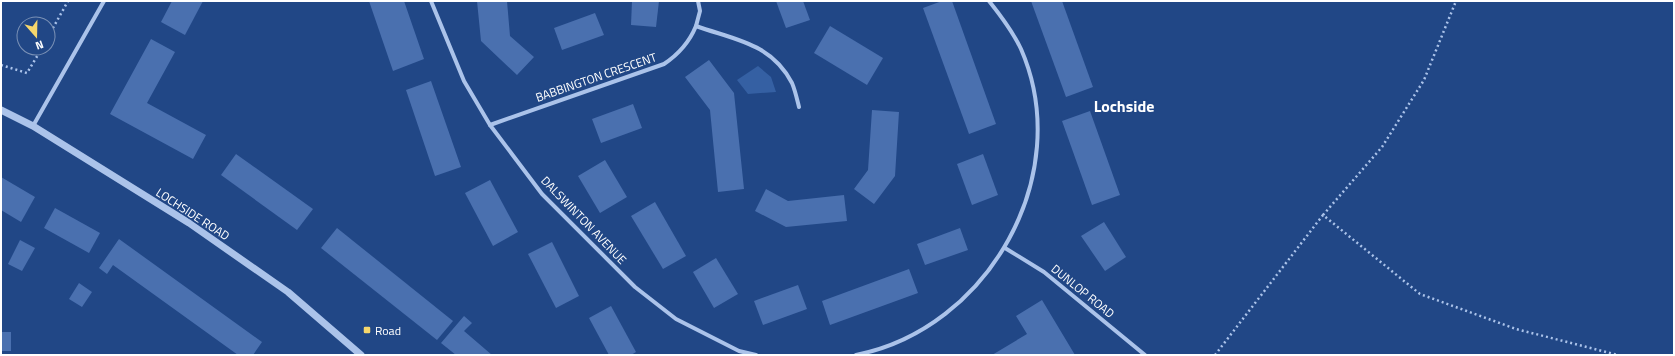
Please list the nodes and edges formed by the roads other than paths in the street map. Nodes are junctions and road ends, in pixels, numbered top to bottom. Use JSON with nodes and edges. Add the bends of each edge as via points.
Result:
{"nodes":[{"id":1,"x":104,"y":1,"type":"edge"},
{"id":2,"x":431,"y":1,"type":"edge"},
{"id":3,"x":698,"y":1,"type":"edge"},
{"id":4,"x":989,"y":1,"type":"edge"},
{"id":5,"x":696,"y":26,"type":"junction"},
{"id":6,"x":799,"y":107,"type":"dead end"},
{"id":7,"x":1,"y":110,"type":"edge"},
{"id":8,"x":490,"y":125,"type":"junction"},
{"id":9,"x":33,"y":126,"type":"junction"},
{"id":10,"x":1005,"y":248,"type":"junction"},
{"id":11,"x":739,"y":353,"type":"edge"},
{"id":12,"x":361,"y":355,"type":"edge"},
{"id":13,"x":756,"y":355,"type":"edge"},
{"id":14,"x":856,"y":355,"type":"edge"},
{"id":15,"x":1145,"y":355,"type":"edge"}],
"edges":[{"from":1,"to":9,"type":"street"},
{"from":2,"to":8,"type":"street","name":"DALSWINTON AVENUE","via":[[464,81]]},
{"from":3,"to":5,"type":"street","name":"BABBINGTON CRESCENT","via":[[700,11]]},
{"from":4,"to":10,"type":"street","via":[[1011,31],[1021,50],[1029,73],[1036,122],[1036,153],[1027,199]]},
{"from":5,"to":6,"type":"street","via":[[758,47],[777,61],[792,84]]},
{"from":5,"to":8,"type":"street","name":"BABBINGTON CRESCENT","via":[[691,39],[682,50],[664,64]]},
{"from":7,"to":9,"type":"street","name":"LOCHSIDE ROAD"},
{"from":8,"to":11,"type":"street","name":"DALSWINTON AVENUE","via":[[542,194],[635,286],[676,319]]},
{"from":9,"to":12,"type":"street","name":"LOCHSIDE ROAD","via":[[189,223],[288,292]]},
{"from":10,"to":14,"type":"street","via":[[974,289],[935,322],[889,345]]},
{"from":10,"to":15,"type":"street","name":"DUNLOP ROAD","via":[[1044,272]]},
{"from":11,"to":13,"type":"street","name":"DALSWINTON AVENUE"}]}
